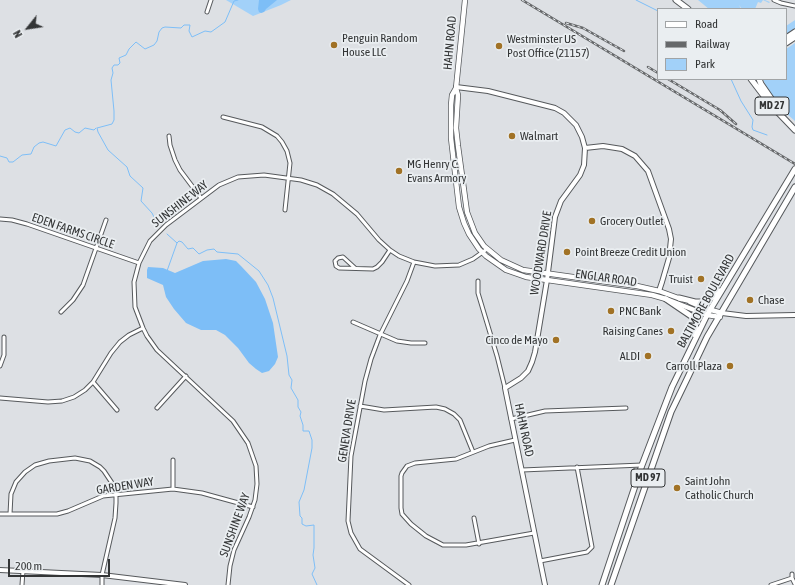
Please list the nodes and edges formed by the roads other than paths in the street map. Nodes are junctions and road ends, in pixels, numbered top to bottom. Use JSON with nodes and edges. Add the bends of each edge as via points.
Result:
{"nodes":[{"id":1,"x":211,"y":0,"type":"edge"},
{"id":2,"x":465,"y":0,"type":"edge"},
{"id":3,"x":676,"y":0,"type":"edge"},
{"id":4,"x":774,"y":0,"type":"edge"},
{"id":5,"x":795,"y":6,"type":"edge"},
{"id":6,"x":687,"y":8,"type":"edge"},
{"id":7,"x":207,"y":12,"type":"dead end"},
{"id":8,"x":752,"y":80,"type":"edge"},
{"id":9,"x":760,"y":80,"type":"edge"},
{"id":10,"x":456,"y":87,"type":"junction"},
{"id":11,"x":223,"y":117,"type":"dead end"},
{"id":12,"x":788,"y":124,"type":"junction"},
{"id":13,"x":795,"y":130,"type":"edge"},
{"id":14,"x":169,"y":136,"type":"dead end"},
{"id":15,"x":585,"y":148,"type":"junction"},
{"id":16,"x":795,"y":169,"type":"edge"},
{"id":17,"x":288,"y":177,"type":"junction"},
{"id":18,"x":795,"y":187,"type":"edge"},
{"id":19,"x":201,"y":198,"type":"junction"},
{"id":20,"x":285,"y":210,"type":"dead end"},
{"id":21,"x":0,"y":219,"type":"edge"},
{"id":22,"x":106,"y":220,"type":"dead end"},
{"id":23,"x":96,"y":249,"type":"junction"},
{"id":24,"x":487,"y":249,"type":"junction"},
{"id":25,"x":390,"y":250,"type":"junction"},
{"id":26,"x":482,"y":253,"type":"junction"},
{"id":27,"x":414,"y":262,"type":"junction"},
{"id":28,"x":139,"y":264,"type":"junction"},
{"id":29,"x":355,"y":268,"type":"junction"},
{"id":30,"x":547,"y":274,"type":"junction"},
{"id":31,"x":547,"y":280,"type":"junction"},
{"id":32,"x":729,"y":280,"type":"junction"},
{"id":33,"x":478,"y":281,"type":"dead end"},
{"id":34,"x":659,"y":291,"type":"junction"},
{"id":35,"x":679,"y":298,"type":"junction"},
{"id":36,"x":666,"y":299,"type":"junction"},
{"id":37,"x":710,"y":310,"type":"junction"},
{"id":38,"x":61,"y":312,"type":"dead end"},
{"id":39,"x":707,"y":315,"type":"junction"},
{"id":40,"x":721,"y":315,"type":"junction"},
{"id":41,"x":795,"y":315,"type":"edge"},
{"id":42,"x":353,"y":322,"type":"dead end"},
{"id":43,"x":142,"y":328,"type":"junction"},
{"id":44,"x":380,"y":335,"type":"junction"},
{"id":45,"x":4,"y":337,"type":"dead end"},
{"id":46,"x":425,"y":343,"type":"dead end"},
{"id":47,"x":693,"y":344,"type":"junction"},
{"id":48,"x":0,"y":366,"type":"edge"},
{"id":49,"x":186,"y":376,"type":"junction"},
{"id":50,"x":93,"y":382,"type":"junction"},
{"id":51,"x":505,"y":388,"type":"junction"},
{"id":52,"x":0,"y":398,"type":"edge"},
{"id":53,"x":360,"y":406,"type":"junction"},
{"id":54,"x":157,"y":408,"type":"dead end"},
{"id":55,"x":626,"y":408,"type":"dead end"},
{"id":56,"x":116,"y":410,"type":"dead end"},
{"id":57,"x":511,"y":420,"type":"junction"},
{"id":58,"x":515,"y":440,"type":"junction"},
{"id":59,"x":473,"y":452,"type":"junction"},
{"id":60,"x":173,"y":460,"type":"dead end"},
{"id":61,"x":642,"y":465,"type":"junction"},
{"id":62,"x":577,"y":468,"type":"junction"},
{"id":63,"x":522,"y":470,"type":"junction"},
{"id":64,"x":173,"y":489,"type":"junction"},
{"id":65,"x":116,"y":494,"type":"junction"},
{"id":66,"x":253,"y":507,"type":"junction"},
{"id":67,"x":0,"y":514,"type":"edge"},
{"id":68,"x":10,"y":514,"type":"junction"},
{"id":69,"x":474,"y":518,"type":"dead end"},
{"id":70,"x":534,"y":533,"type":"junction"},
{"id":71,"x":479,"y":544,"type":"junction"},
{"id":72,"x":540,"y":561,"type":"junction"},
{"id":73,"x":0,"y":570,"type":"edge"},
{"id":74,"x":23,"y":571,"type":"junction"},
{"id":75,"x":102,"y":575,"type":"junction"},
{"id":76,"x":795,"y":584,"type":"edge"},
{"id":77,"x":22,"y":585,"type":"edge"},
{"id":78,"x":102,"y":585,"type":"edge"},
{"id":79,"x":185,"y":585,"type":"edge"},
{"id":80,"x":228,"y":585,"type":"edge"},
{"id":81,"x":409,"y":585,"type":"edge"},
{"id":82,"x":545,"y":585,"type":"edge"},
{"id":83,"x":602,"y":585,"type":"edge"},
{"id":84,"x":611,"y":585,"type":"edge"},
{"id":85,"x":771,"y":585,"type":"edge"}],
"edges":[{"from":1,"to":7,"type":"street"},
{"from":2,"to":10,"type":"main road","name":"HAHN ROAD"},
{"from":3,"to":6,"type":"main road"},
{"from":4,"to":5,"type":"street"},
{"from":8,"to":12,"type":"main road","number":"MD 27"},
{"from":9,"to":12,"type":"main road"},
{"from":10,"to":15,"type":"street","name":"WOODWARD DRIVE","via":[[488,91],[555,108],[576,125]]},
{"from":10,"to":24,"type":"main road","name":"HAHN ROAD","via":[[458,156],[467,212],[475,233]]},
{"from":10,"to":26,"type":"main road","name":"HAHN ROAD","via":[[451,105],[451,138],[459,207],[466,228]]},
{"from":11,"to":17,"type":"street","via":[[262,127],[277,136],[289,158]]},
{"from":12,"to":13,"type":"main road","number":"MD 27"},
{"from":14,"to":19,"type":"street","via":[[170,146],[180,170]]},
{"from":15,"to":30,"type":"street","name":"WOODWARD DRIVE","via":[[584,165],[580,175],[561,201],[556,213]]},
{"from":15,"to":34,"type":"street","via":[[603,146],[622,149],[636,156],[648,171],[671,239],[669,258]]},
{"from":16,"to":32,"type":"main road","name":"BALTIMORE BOULEVARD","number":"MD 97"},
{"from":17,"to":19,"type":"street","name":"SUNSHINE WAY","via":[[238,177],[219,185]]},
{"from":17,"to":20,"type":"street"},
{"from":17,"to":25,"type":"street","name":"SUNSHINE WAY","via":[[317,185],[340,198]]},
{"from":18,"to":40,"type":"main road","name":"BALTIMORE BOULEVARD","number":"MD 97"},
{"from":19,"to":28,"type":"street","name":"SUNSHINE WAY","via":[[159,230],[146,248]]},
{"from":21,"to":23,"type":"street","name":"EDEN FARMS CIRCLE","via":[[27,224]]},
{"from":22,"to":23,"type":"street"},
{"from":23,"to":28,"type":"street","name":"EDEN FARMS CIRCLE"},
{"from":23,"to":38,"type":"street","via":[[83,285],[74,300]]},
{"from":24,"to":26,"type":"street","name":"SUNSHINE WAY"},
{"from":24,"to":30,"type":"main road","name":"ENGLAR ROAD","via":[[510,265]]},
{"from":25,"to":27,"type":"street","name":"SUNSHINE WAY"},
{"from":25,"to":29,"type":"street","via":[[377,267]]},
{"from":26,"to":27,"type":"street","name":"SUNSHINE WAY","via":[[454,266]]},
{"from":26,"to":31,"type":"main road","name":"ENGLAR ROAD","via":[[506,270],[526,277]]},
{"from":27,"to":44,"type":"street","name":"GENEVA DRIVE"},
{"from":28,"to":43,"type":"street","name":"SUNSHINE WAY","via":[[134,282],[134,299]]},
{"from":29,"to":29,"type":"street","via":[[339,268],[335,261],[343,257]]},
{"from":30,"to":31,"type":"street","name":"WOODWARD DRIVE"},
{"from":30,"to":34,"type":"main road","name":"ENGLAR ROAD"},
{"from":31,"to":36,"type":"main road","name":"ENGLAR ROAD"},
{"from":31,"to":51,"type":"street","name":"WOODWARD DRIVE","via":[[532,362],[521,378]]},
{"from":32,"to":35,"type":"main road","via":[[707,302]]},
{"from":32,"to":37,"type":"main road","name":"BALTIMORE BOULEVARD","number":"MD 97"},
{"from":33,"to":51,"type":"street","name":"HAHN ROAD","via":[[478,293]]},
{"from":34,"to":35,"type":"main road","name":"ENGLAR ROAD"},
{"from":35,"to":37,"type":"main road","name":"ENGLAR ROAD"},
{"from":36,"to":39,"type":"main road","name":"ENGLAR ROAD"},
{"from":36,"to":47,"type":"main road","via":[[694,318],[696,328]]},
{"from":37,"to":39,"type":"main road","name":"BALTIMORE BOULEVARD","number":"MD 97"},
{"from":37,"to":40,"type":"main road","name":"ENGLAR ROAD"},
{"from":39,"to":40,"type":"main road","name":"ENGLAR ROAD"},
{"from":39,"to":47,"type":"main road","name":"BALTIMORE BOULEVARD","number":"MD 97"},
{"from":40,"to":41,"type":"street","name":"ENGLAR ROAD"},
{"from":40,"to":84,"type":"main road","name":"BALTIMORE BOULEVARD","number":"MD 97","via":[[702,346],[671,412]]},
{"from":42,"to":44,"type":"street"},
{"from":43,"to":49,"type":"street","name":"SUNSHINE WAY","via":[[157,350]]},
{"from":43,"to":50,"type":"street","via":[[120,342]]},
{"from":44,"to":46,"type":"street","via":[[404,342]]},
{"from":44,"to":53,"type":"street","name":"GENEVA DRIVE"},
{"from":45,"to":48,"type":"street","via":[[5,350]]},
{"from":47,"to":61,"type":"main road","name":"BALTIMORE BOULEVARD","number":"MD 97","via":[[672,387]]},
{"from":49,"to":54,"type":"street"},
{"from":49,"to":66,"type":"street","name":"SUNSHINE WAY","via":[[233,421],[248,443],[257,475]]},
{"from":50,"to":52,"type":"street","via":[[80,394],[62,401]]},
{"from":50,"to":56,"type":"street"},
{"from":51,"to":57,"type":"street","name":"HAHN ROAD"},
{"from":53,"to":59,"type":"street","via":[[384,410],[436,407],[445,409],[460,420]]},
{"from":53,"to":81,"type":"street","name":"GENEVA DRIVE","via":[[351,456],[350,530],[360,549]]},
{"from":55,"to":57,"type":"street","via":[[545,411]]},
{"from":57,"to":58,"type":"street","name":"HAHN ROAD"},
{"from":58,"to":59,"type":"street"},
{"from":58,"to":63,"type":"street","name":"HAHN ROAD"},
{"from":59,"to":71,"type":"street","via":[[456,459],[407,466],[401,476],[401,508],[402,514],[411,524],[438,543],[449,546]]},
{"from":60,"to":64,"type":"street"},
{"from":61,"to":62,"type":"street"},
{"from":61,"to":83,"type":"main road","name":"BALTIMORE BOULEVARD","number":"MD 97"},
{"from":62,"to":63,"type":"street"},
{"from":62,"to":72,"type":"street","via":[[592,547],[588,551]]},
{"from":63,"to":70,"type":"street","name":"HAHN ROAD"},
{"from":64,"to":65,"type":"street","name":"GARDEN WAY"},
{"from":64,"to":66,"type":"street","name":"GARDEN WAY","via":[[202,493]]},
{"from":65,"to":68,"type":"street","name":"GARDEN WAY","via":[[95,499],[57,514]]},
{"from":65,"to":68,"type":"street","via":[[110,478],[95,463],[75,458],[48,461],[28,469],[16,482],[11,494]]},
{"from":65,"to":75,"type":"street","via":[[115,518]]},
{"from":66,"to":80,"type":"street","name":"SUNSHINE WAY","via":[[234,550]]},
{"from":67,"to":68,"type":"street","name":"GARDEN WAY"},
{"from":69,"to":71,"type":"street"},
{"from":70,"to":71,"type":"street"},
{"from":70,"to":72,"type":"street","name":"HAHN ROAD"},
{"from":72,"to":82,"type":"street","name":"HAHN ROAD"},
{"from":73,"to":74,"type":"street"},
{"from":74,"to":75,"type":"street"},
{"from":74,"to":77,"type":"street"},
{"from":75,"to":78,"type":"street"},
{"from":75,"to":79,"type":"street"},
{"from":76,"to":85,"type":"street","via":[[792,576]]}]}
